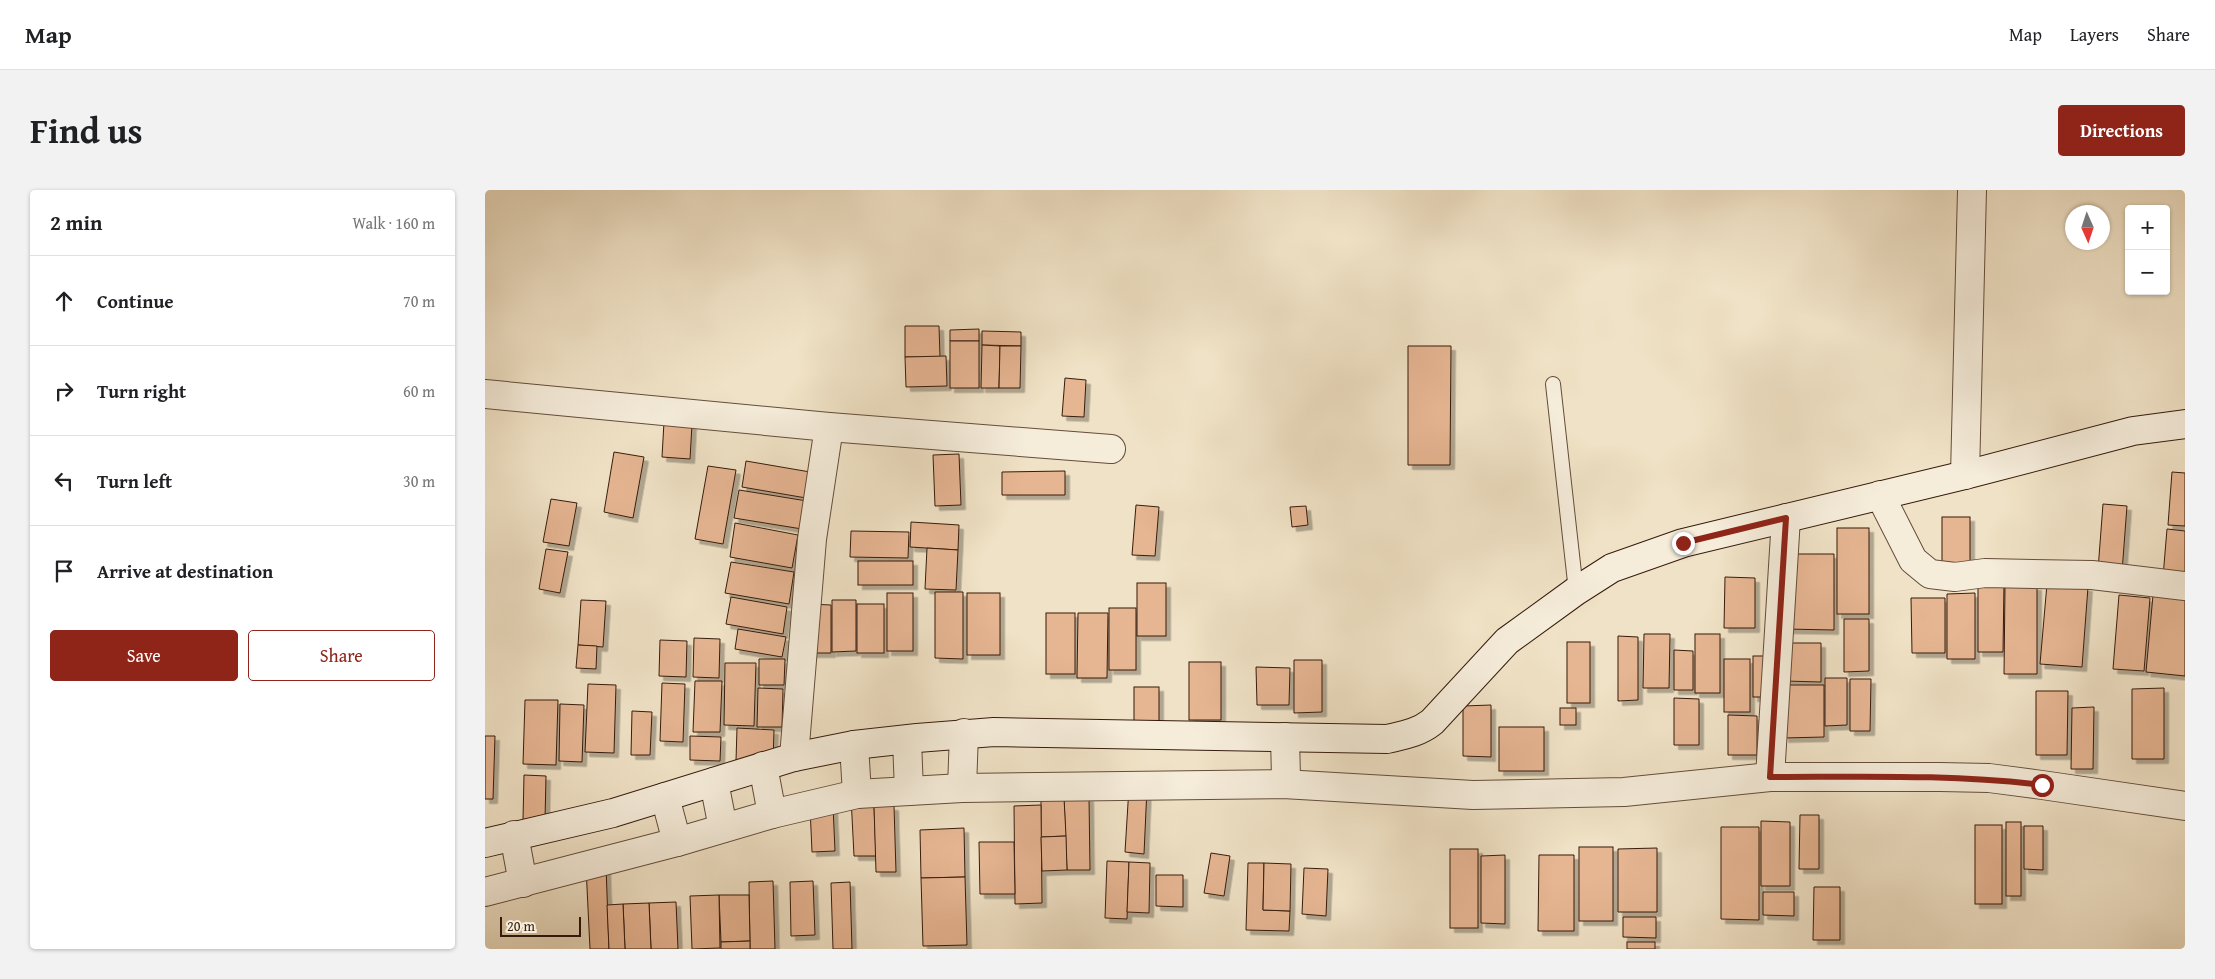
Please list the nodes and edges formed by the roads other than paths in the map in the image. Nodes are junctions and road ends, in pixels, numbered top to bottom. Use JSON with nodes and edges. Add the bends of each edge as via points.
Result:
{"nodes":[{"id":1,"x":1972,"y":190,"type":"edge"},
{"id":2,"x":1553,"y":384,"type":"dead end"},
{"id":3,"x":485,"y":394,"type":"edge"},
{"id":4,"x":2185,"y":424,"type":"edge"},
{"id":5,"x":829,"y":428,"type":"junction"},
{"id":6,"x":1111,"y":450,"type":"dead end"},
{"id":7,"x":1965,"y":475,"type":"junction"},
{"id":8,"x":1880,"y":495,"type":"junction"},
{"id":9,"x":1786,"y":518,"type":"junction"},
{"id":10,"x":2185,"y":586,"type":"edge"},
{"id":11,"x":1576,"y":591,"type":"junction"},
{"id":12,"x":964,"y":742,"type":"junction"},
{"id":13,"x":907,"y":747,"type":"junction"},
{"id":14,"x":794,"y":757,"type":"junction"},
{"id":15,"x":1285,"y":764,"type":"junction"},
{"id":16,"x":1770,"y":766,"type":"junction"},
{"id":17,"x":856,"y":772,"type":"junction"},
{"id":18,"x":765,"y":774,"type":"junction"},
{"id":19,"x":963,"y":784,"type":"junction"},
{"id":20,"x":909,"y":787,"type":"junction"},
{"id":21,"x":716,"y":788,"type":"junction"},
{"id":22,"x":2185,"y":806,"type":"edge"},
{"id":23,"x":771,"y":812,"type":"junction"},
{"id":24,"x":671,"y":821,"type":"junction"},
{"id":25,"x":722,"y":824,"type":"junction"},
{"id":26,"x":485,"y":843,"type":"edge"},
{"id":27,"x":516,"y":843,"type":"junction"},
{"id":28,"x":522,"y":881,"type":"junction"},
{"id":29,"x":485,"y":892,"type":"edge"}],
"edges":[{"from":1,"to":7,"type":"street"},
{"from":2,"to":11,"type":"lane"},
{"from":3,"to":5,"type":"street"},
{"from":4,"to":7,"type":"street","via":[[2133,431]]},
{"from":5,"to":6,"type":"street"},
{"from":5,"to":14,"type":"street","via":[[812,539]]},
{"from":7,"to":8,"type":"street"},
{"from":8,"to":9,"type":"street"},
{"from":8,"to":10,"type":"street","via":[[1913,560],[1930,574],[1955,578],[1985,573],[2092,575]]},
{"from":9,"to":11,"type":"street","via":[[1683,543],[1612,568]]},
{"from":9,"to":16,"type":"street"},
{"from":11,"to":15,"type":"street","via":[[1507,641],[1421,731]]},
{"from":12,"to":13,"type":"street"},
{"from":12,"to":15,"type":"street","via":[[994,732]]},
{"from":12,"to":19,"type":"street"},
{"from":13,"to":17,"type":"street"},
{"from":13,"to":20,"type":"street"},
{"from":14,"to":17,"type":"street"},
{"from":14,"to":18,"type":"street"},
{"from":15,"to":16,"type":"street","via":[[1482,795],[1624,792]]},
{"from":15,"to":19,"type":"street"},
{"from":16,"to":22,"type":"street","via":[[1989,778]]},
{"from":17,"to":20,"type":"street"},
{"from":17,"to":23,"type":"street"},
{"from":18,"to":21,"type":"street"},
{"from":18,"to":23,"type":"street"},
{"from":19,"to":20,"type":"street"},
{"from":21,"to":24,"type":"street"},
{"from":21,"to":25,"type":"street"},
{"from":23,"to":25,"type":"street"},
{"from":24,"to":25,"type":"street"},
{"from":24,"to":27,"type":"street","via":[[613,813]]},
{"from":24,"to":28,"type":"street"},
{"from":26,"to":27,"type":"street"},
{"from":27,"to":28,"type":"street"},
{"from":28,"to":29,"type":"street"}]}
